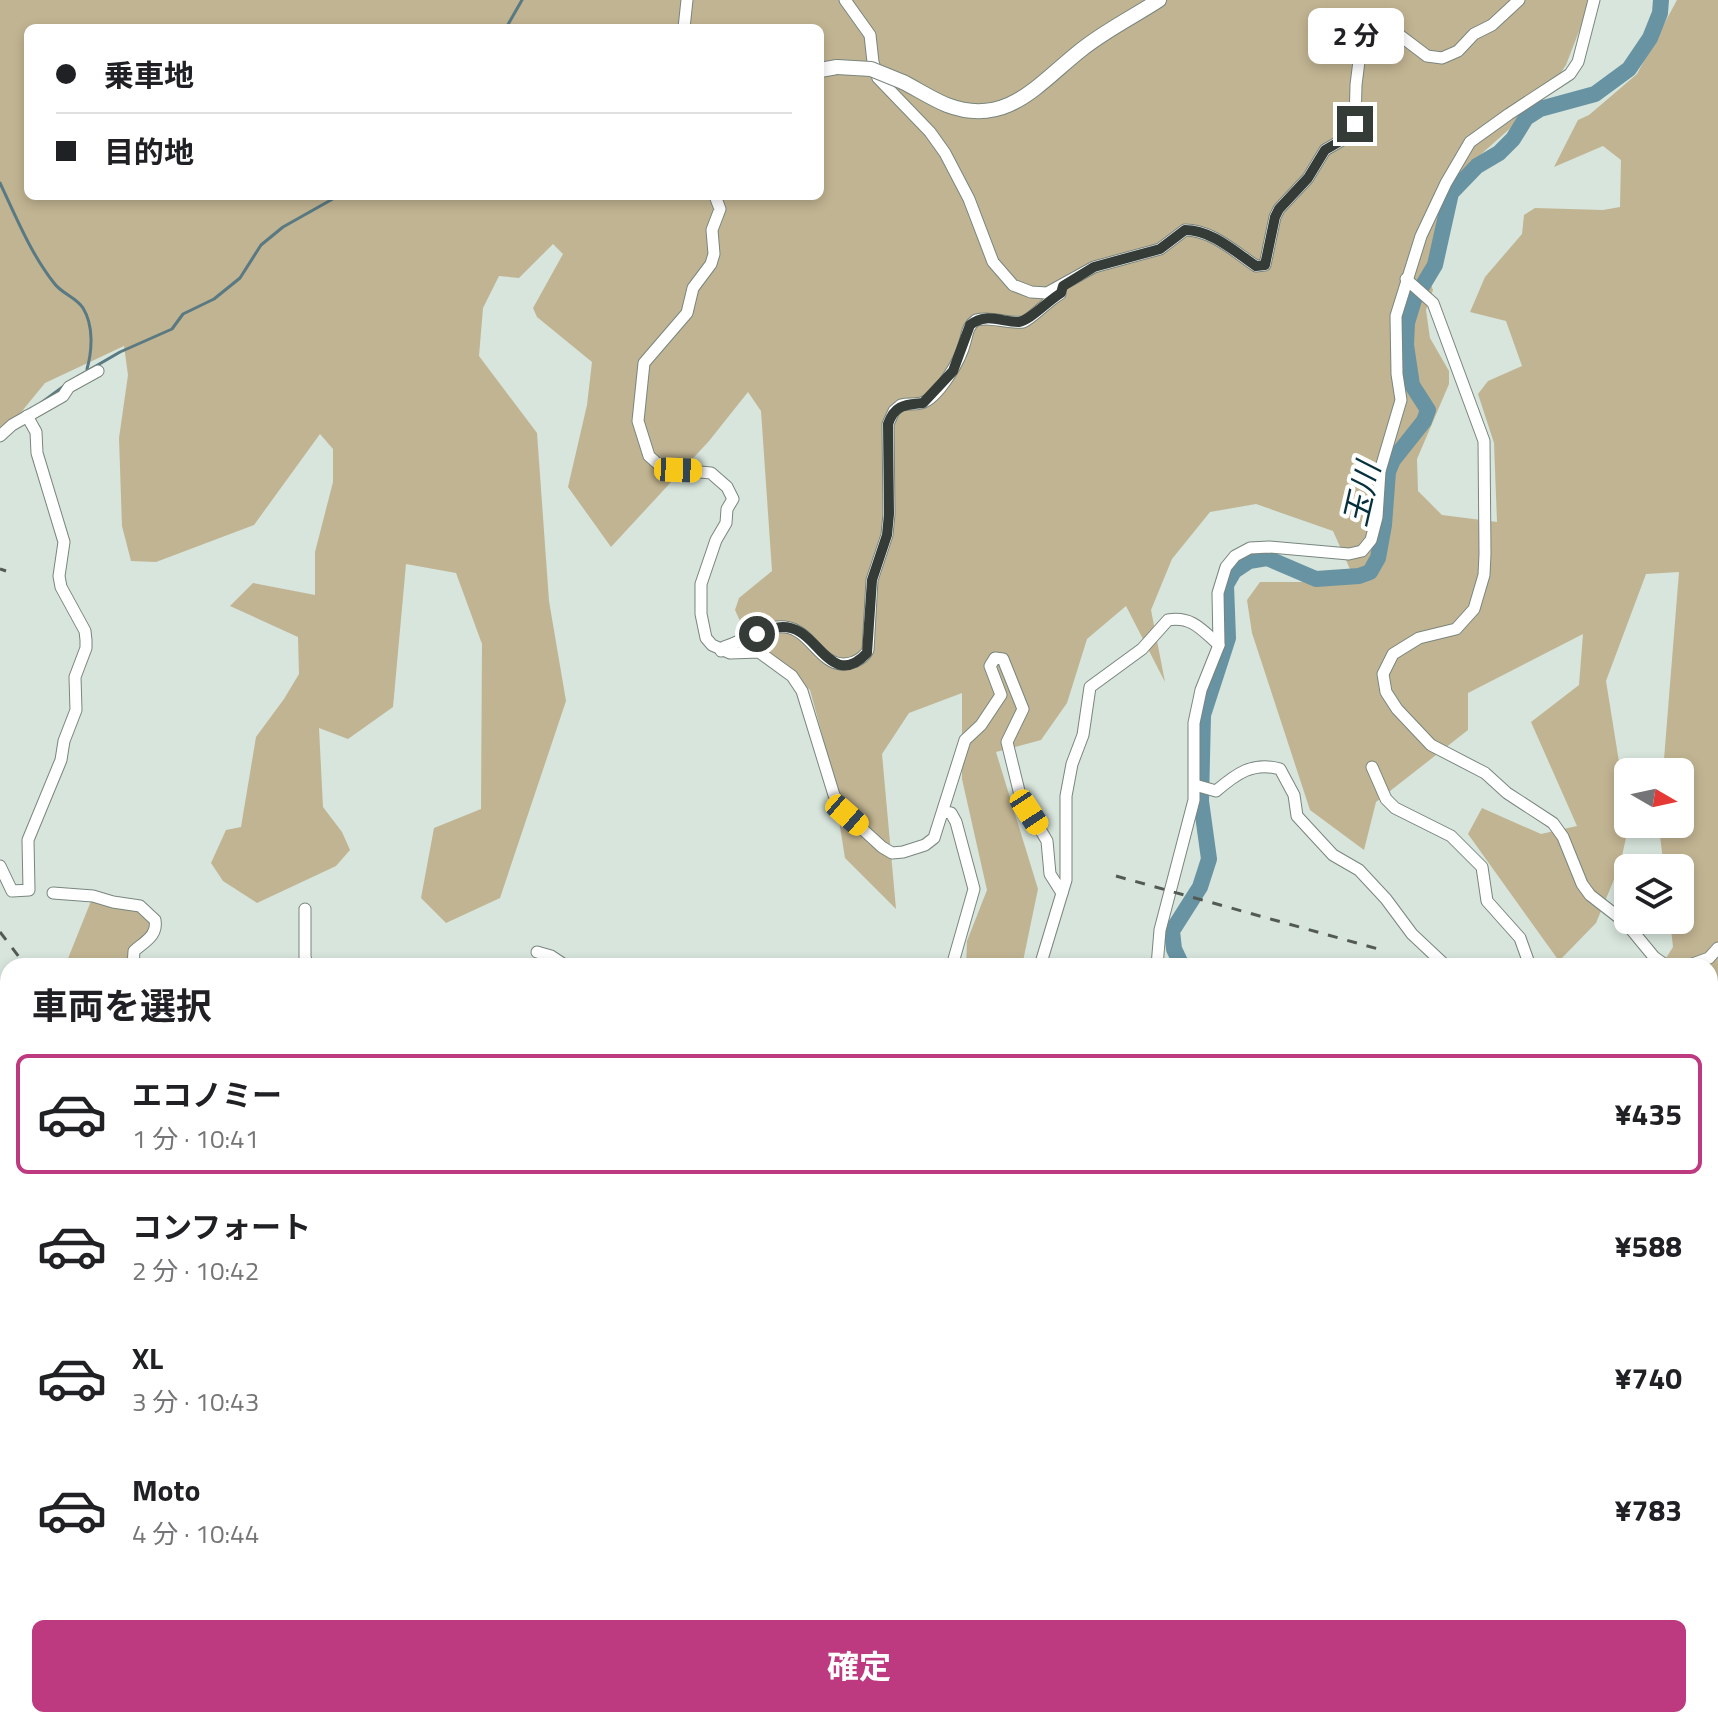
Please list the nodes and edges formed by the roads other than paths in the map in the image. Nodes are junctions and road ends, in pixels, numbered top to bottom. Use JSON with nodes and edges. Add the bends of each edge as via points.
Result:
{"nodes":[{"id":1,"x":687,"y":0,"type":"edge"},
{"id":2,"x":845,"y":0,"type":"edge"},
{"id":3,"x":1159,"y":0,"type":"edge"},
{"id":4,"x":1519,"y":0,"type":"edge"},
{"id":5,"x":1594,"y":0,"type":"edge"},
{"id":6,"x":684,"y":24,"type":"edge"},
{"id":7,"x":824,"y":69,"type":"edge"},
{"id":8,"x":717,"y":200,"type":"edge"},
{"id":9,"x":1410,"y":282,"type":"junction"},
{"id":10,"x":1063,"y":286,"type":"junction"},
{"id":11,"x":98,"y":371,"type":"dead end"},
{"id":12,"x":27,"y":416,"type":"junction"},
{"id":13,"x":0,"y":436,"type":"edge"},
{"id":14,"x":1219,"y":645,"type":"junction"},
{"id":15,"x":721,"y":651,"type":"junction"},
{"id":16,"x":1372,"y":767,"type":"dead end"},
{"id":17,"x":1195,"y":785,"type":"junction"},
{"id":18,"x":944,"y":812,"type":"junction"},
{"id":19,"x":0,"y":866,"type":"edge"},
{"id":20,"x":53,"y":893,"type":"dead end"},
{"id":21,"x":1062,"y":893,"type":"junction"},
{"id":22,"x":305,"y":909,"type":"dead end"},
{"id":23,"x":537,"y":952,"type":"dead end"},
{"id":24,"x":134,"y":958,"type":"edge"},
{"id":25,"x":305,"y":958,"type":"edge"},
{"id":26,"x":554,"y":958,"type":"edge"},
{"id":27,"x":954,"y":958,"type":"edge"},
{"id":28,"x":1042,"y":958,"type":"edge"},
{"id":29,"x":1158,"y":958,"type":"edge"},
{"id":30,"x":1438,"y":958,"type":"edge"},
{"id":31,"x":1527,"y":958,"type":"edge"},
{"id":32,"x":1655,"y":958,"type":"edge"}],
"edges":[{"from":1,"to":6,"type":"street"},
{"from":2,"to":10,"type":"street","via":[[870,35],[878,78],[930,132],[950,162],[1005,278],[1041,294]]},
{"from":3,"to":7,"type":"street","bridge":true,"via":[[1102,33],[1016,103],[998,109],[966,110],[946,104],[871,69]]},
{"from":4,"to":10,"type":"street","via":[[1458,51],[1442,58],[1427,56],[1390,28],[1371,35],[1359,61],[1355,124],[1344,139],[1325,150],[1279,209],[1265,265],[1256,266],[1236,250],[1185,230],[1160,249],[1094,267]]},
{"from":5,"to":9,"type":"street","via":[[1570,74],[1467,146],[1436,201]]},
{"from":8,"to":15,"type":"street","via":[[720,209],[712,224],[711,264],[693,288],[687,313],[644,363],[638,421],[649,456],[658,464],[711,473],[733,499],[701,584],[702,627]]},
{"from":9,"to":14,"type":"street","via":[[1396,316],[1401,400],[1380,471],[1371,540],[1362,551],[1349,554],[1259,547],[1235,556],[1220,579]]},
{"from":9,"to":32,"type":"street","via":[[1433,303],[1484,441],[1484,575],[1467,618],[1456,629],[1397,650],[1385,668],[1383,686],[1431,745],[1485,773],[1553,823],[1590,895],[1626,923]]},
{"from":10,"to":15,"type":"street","via":[[1022,322],[976,320],[967,330],[953,371],[938,389],[923,403],[901,405],[891,417],[887,535],[872,580],[864,657],[851,663],[828,661],[800,632],[782,627]]},
{"from":11,"to":12,"type":"street"},
{"from":12,"to":13,"type":"street"},
{"from":12,"to":19,"type":"street","via":[[36,432],[37,453],[64,542],[61,587],[85,631],[86,648],[75,677],[76,710],[61,760],[31,830],[29,890],[12,891]]},
{"from":14,"to":17,"type":"street","via":[[1194,723]]},
{"from":14,"to":21,"type":"street","via":[[1194,622],[1168,620],[1142,649],[1090,687],[1066,796]]},
{"from":15,"to":18,"type":"street","via":[[759,652],[792,676],[802,691],[834,795],[847,815],[887,851],[925,845],[934,838]]},
{"from":16,"to":31,"type":"street","via":[[1395,808],[1451,836],[1482,867],[1487,901],[1520,938]]},
{"from":17,"to":29,"type":"street"},
{"from":17,"to":30,"type":"street","via":[[1216,791],[1257,765],[1280,769],[1294,795],[1297,816],[1333,855],[1359,870]]},
{"from":18,"to":21,"type":"street","via":[[965,740],[1001,695],[990,666],[1000,657],[1022,703],[1007,742],[1020,795],[1047,841],[1050,874]]},
{"from":18,"to":27,"type":"street","via":[[956,822],[974,889]]},
{"from":20,"to":24,"type":"street","via":[[93,896],[148,912],[155,931]]},
{"from":21,"to":28,"type":"street"},
{"from":22,"to":25,"type":"street"},
{"from":23,"to":26,"type":"street"}]}
